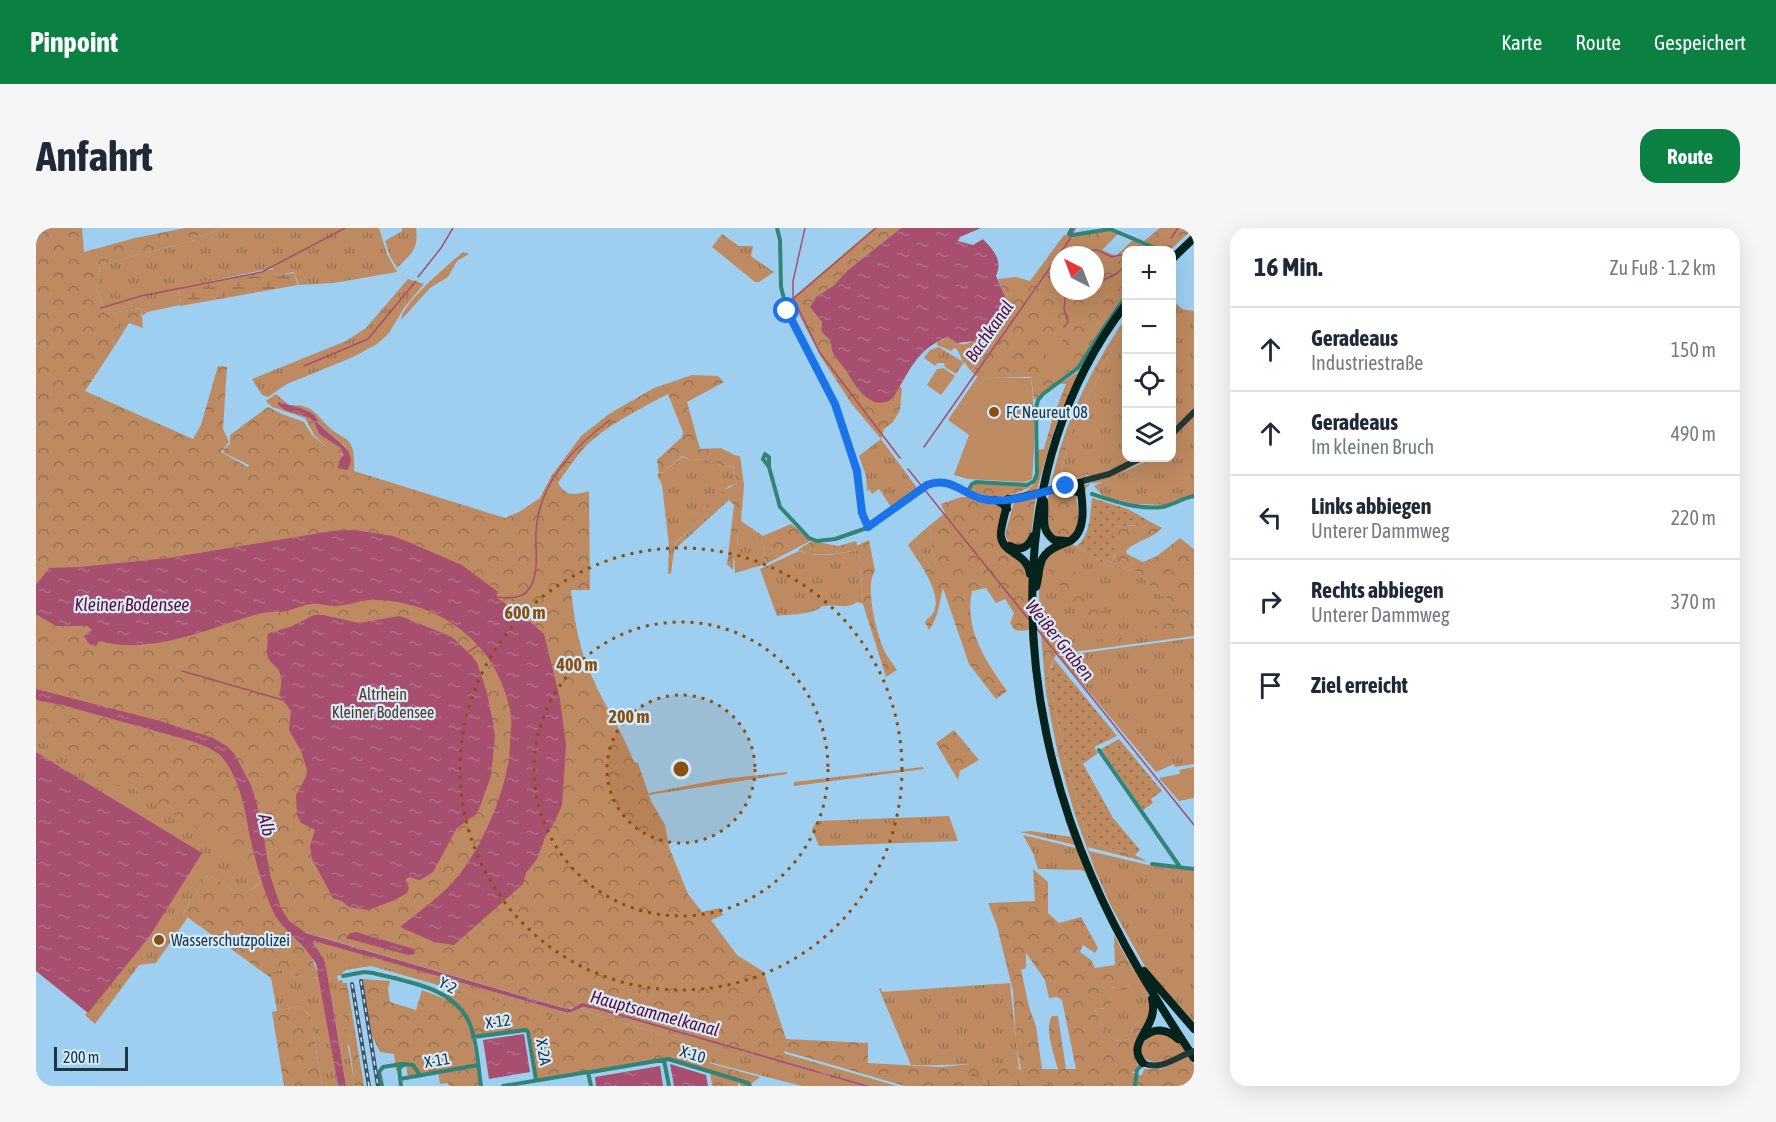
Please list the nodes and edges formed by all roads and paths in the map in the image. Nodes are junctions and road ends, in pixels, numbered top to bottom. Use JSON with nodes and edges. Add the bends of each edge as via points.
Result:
{"nodes":[{"id":1,"x":777,"y":228,"type":"edge"},
{"id":2,"x":1072,"y":228,"type":"edge"},
{"id":3,"x":1194,"y":232,"type":"edge"},
{"id":4,"x":1194,"y":238,"type":"edge"},
{"id":5,"x":1150,"y":246,"type":"edge"},
{"id":6,"x":1176,"y":249,"type":"edge"},
{"id":7,"x":1176,"y":255,"type":"edge"},
{"id":8,"x":1123,"y":300,"type":"edge"},
{"id":9,"x":1122,"y":310,"type":"edge"},
{"id":10,"x":1122,"y":317,"type":"edge"},
{"id":11,"x":1194,"y":411,"type":"edge"},
{"id":12,"x":1176,"y":430,"type":"edge"},
{"id":13,"x":1133,"y":462,"type":"edge"},
{"id":14,"x":769,"y":467,"type":"dead end"},
{"id":15,"x":1066,"y":486,"type":"joint"},
{"id":16,"x":1078,"y":486,"type":"junction"},
{"id":17,"x":967,"y":492,"type":"junction"},
{"id":18,"x":1092,"y":494,"type":"dead end"},
{"id":19,"x":1194,"y":496,"type":"edge"},
{"id":20,"x":1010,"y":499,"type":"junction"},
{"id":21,"x":995,"y":500,"type":"junction"},
{"id":22,"x":1044,"y":501,"type":"junction"},
{"id":23,"x":1007,"y":509,"type":"junction"},
{"id":24,"x":1036,"y":523,"type":"junction"},
{"id":25,"x":868,"y":527,"type":"junction"},
{"id":26,"x":1034,"y":584,"type":"junction"},
{"id":27,"x":1035,"y":629,"type":"junction"},
{"id":28,"x":1099,"y":750,"type":"dead end"},
{"id":29,"x":1152,"y":864,"type":"dead end"},
{"id":30,"x":1180,"y":867,"type":"junction"},
{"id":31,"x":1194,"y":869,"type":"edge"},
{"id":32,"x":1143,"y":971,"type":"junction"},
{"id":33,"x":343,"y":976,"type":"dead end"},
{"id":34,"x":1150,"y":992,"type":"junction"},
{"id":35,"x":1194,"y":1029,"type":"edge"},
{"id":36,"x":526,"y":1030,"type":"joint"},
{"id":37,"x":473,"y":1037,"type":"junction"},
{"id":38,"x":1140,"y":1040,"type":"junction"},
{"id":39,"x":1190,"y":1051,"type":"edge"},
{"id":40,"x":1194,"y":1058,"type":"edge"},
{"id":41,"x":664,"y":1060,"type":"junction"},
{"id":42,"x":1143,"y":1063,"type":"junction"},
{"id":43,"x":406,"y":1064,"type":"junction"},
{"id":44,"x":478,"y":1065,"type":"junction"},
{"id":45,"x":590,"y":1072,"type":"junction"},
{"id":46,"x":420,"y":1075,"type":"junction"},
{"id":47,"x":400,"y":1079,"type":"junction"},
{"id":48,"x":536,"y":1080,"type":"junction"},
{"id":49,"x":382,"y":1086,"type":"edge"},
{"id":50,"x":401,"y":1086,"type":"edge"},
{"id":51,"x":481,"y":1086,"type":"edge"},
{"id":52,"x":503,"y":1086,"type":"edge"},
{"id":53,"x":591,"y":1086,"type":"edge"},
{"id":54,"x":669,"y":1086,"type":"edge"},
{"id":55,"x":750,"y":1086,"type":"edge"},
{"id":56,"x":1136,"y":1086,"type":"edge"}],
"edges":[{"from":1,"to":25,"type":"street","via":[[784,301],[835,404],[858,476]]},
{"from":2,"to":5,"type":"street","via":[[1072,234],[1110,229]]},
{"from":3,"to":6,"type":"highway"},
{"from":4,"to":7,"type":"highway"},
{"from":8,"to":17,"type":"street","via":[[1076,370],[1038,400],[1036,480],[1027,485],[976,482]]},
{"from":9,"to":24,"type":"highway","via":[[1098,345],[1070,400],[1050,458]]},
{"from":10,"to":22,"type":"highway","via":[[1074,401]]},
{"from":11,"to":12,"type":"main road"},
{"from":13,"to":16,"type":"main road"},
{"from":14,"to":25,"type":"street","via":[[780,507],[812,540],[835,539]]},
{"from":15,"to":16,"type":"highway"},
{"from":15,"to":20,"type":"main road","bridge":true},
{"from":16,"to":22,"type":"highway","via":[[1079,527],[1065,541],[1054,540],[1045,531]]},
{"from":16,"to":26,"type":"highway","via":[[1080,529],[1072,540],[1045,554]]},
{"from":17,"to":21,"type":"street"},
{"from":17,"to":25,"type":"street","via":[[944,482],[932,483]]},
{"from":18,"to":19,"type":"street","via":[[1157,507]]},
{"from":20,"to":21,"type":"street"},
{"from":20,"to":23,"type":"highway"},
{"from":20,"to":24,"type":"highway","via":[[1011,513],[1003,531],[1007,544],[1017,549],[1026,546]]},
{"from":21,"to":23,"type":"highway"},
{"from":22,"to":26,"type":"highway"},
{"from":23,"to":26,"type":"highway","via":[[1001,540],[1027,562]]},
{"from":24,"to":26,"type":"highway"},
{"from":26,"to":27,"type":"highway"},
{"from":27,"to":32,"type":"highway","via":[[1050,728],[1068,801],[1100,886]]},
{"from":27,"to":34,"type":"highway","via":[[1044,716],[1066,807],[1103,903]]},
{"from":28,"to":30,"type":"street"},
{"from":29,"to":30,"type":"street"},
{"from":30,"to":31,"type":"street"},
{"from":32,"to":35,"type":"highway"},
{"from":32,"to":39,"type":"highway"},
{"from":33,"to":37,"type":"street","name":"Y-2","via":[[373,973],[444,994],[463,1011]]},
{"from":34,"to":38,"type":"highway","via":[[1153,1015]]},
{"from":34,"to":39,"type":"highway"},
{"from":36,"to":37,"type":"street","name":"X-12"},
{"from":36,"to":48,"type":"street","name":"X-2A"},
{"from":37,"to":44,"type":"street","name":"Y-2"},
{"from":38,"to":39,"type":"highway","via":[[1149,1032],[1164,1030]]},
{"from":38,"to":42,"type":"highway","via":[[1137,1053]]},
{"from":39,"to":40,"type":"highway"},
{"from":39,"to":42,"type":"main road","via":[[1161,1065]]},
{"from":41,"to":45,"type":"street","name":"X-10"},
{"from":41,"to":54,"type":"street"},
{"from":41,"to":55,"type":"street","name":"X-10"},
{"from":42,"to":56,"type":"street","via":[[1137,1070]]},
{"from":43,"to":46,"type":"street","via":[[413,1065]]},
{"from":43,"to":47,"type":"street","via":[[399,1068]]},
{"from":43,"to":49,"type":"street","via":[[381,1068]]},
{"from":44,"to":46,"type":"street","name":"X-11"},
{"from":44,"to":51,"type":"street","name":"Y-2"},
{"from":45,"to":48,"type":"street","name":"X-10"},
{"from":45,"to":53,"type":"street"},
{"from":46,"to":47,"type":"street","name":"X-11"},
{"from":47,"to":50,"type":"street"},
{"from":48,"to":52,"type":"street","name":"X-10"}]}
